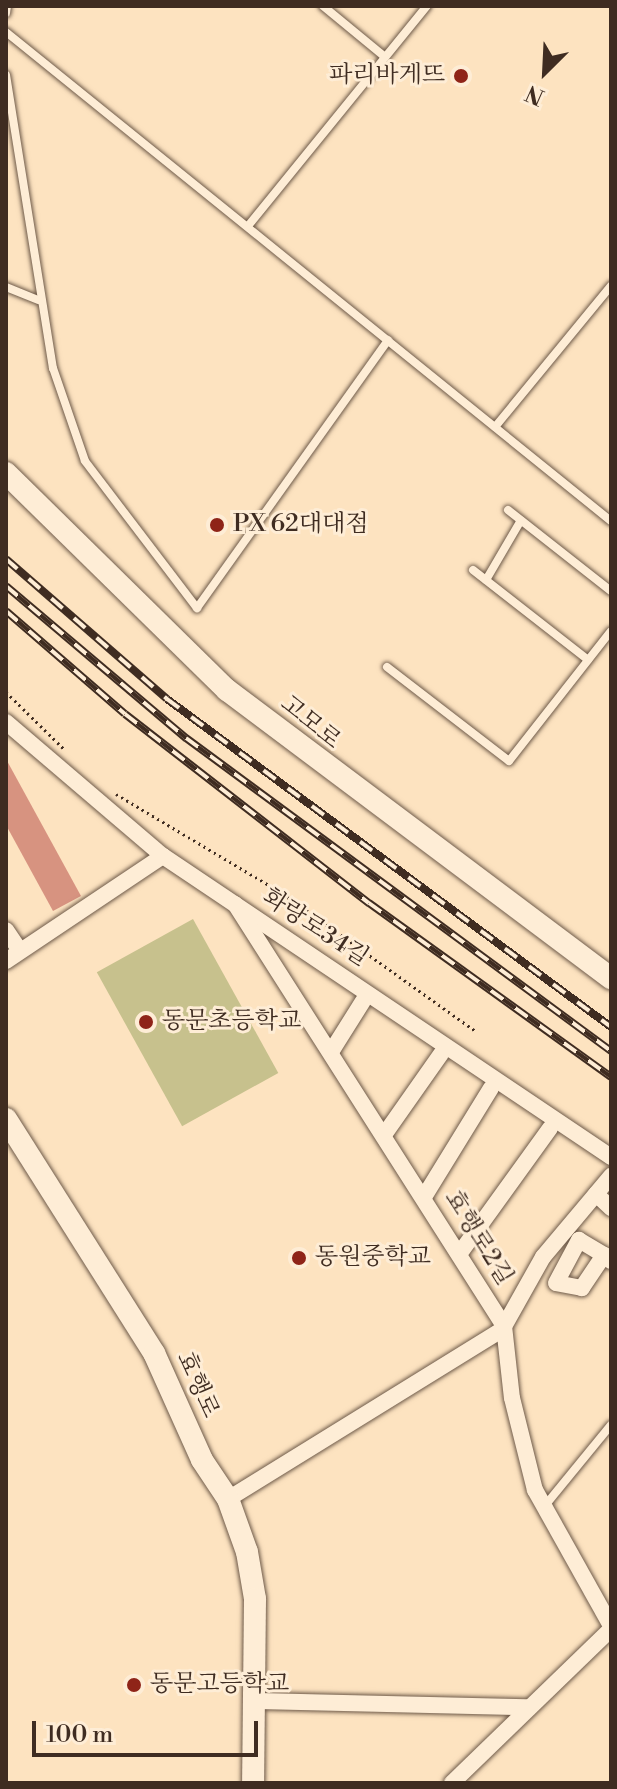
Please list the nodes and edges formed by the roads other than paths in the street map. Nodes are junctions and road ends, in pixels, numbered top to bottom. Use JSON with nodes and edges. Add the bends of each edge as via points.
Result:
{"nodes":[{"id":1,"x":7,"y":6,"type":"edge"},
{"id":2,"x":323,"y":6,"type":"edge"},
{"id":3,"x":427,"y":6,"type":"edge"},
{"id":4,"x":6,"y":13,"type":"edge"},
{"id":5,"x":6,"y":32,"type":"edge"},
{"id":6,"x":385,"y":57,"type":"junction"},
{"id":7,"x":6,"y":75,"type":"edge"},
{"id":8,"x":248,"y":226,"type":"junction"},
{"id":9,"x":611,"y":286,"type":"edge"},
{"id":10,"x":6,"y":287,"type":"edge"},
{"id":11,"x":39,"y":300,"type":"junction"},
{"id":12,"x":388,"y":340,"type":"junction"},
{"id":13,"x":495,"y":427,"type":"junction"},
{"id":14,"x":6,"y":473,"type":"edge"},
{"id":15,"x":508,"y":510,"type":"dead end"},
{"id":16,"x":521,"y":520,"type":"junction"},
{"id":17,"x":611,"y":521,"type":"edge"},
{"id":18,"x":473,"y":570,"type":"dead end"},
{"id":19,"x":486,"y":580,"type":"junction"},
{"id":20,"x":611,"y":591,"type":"edge"},
{"id":21,"x":611,"y":631,"type":"edge"},
{"id":22,"x":588,"y":660,"type":"junction"},
{"id":23,"x":387,"y":667,"type":"dead end"},
{"id":24,"x":6,"y":722,"type":"edge"},
{"id":25,"x":163,"y":856,"type":"junction"},
{"id":26,"x":235,"y":904,"type":"junction"},
{"id":27,"x":6,"y":930,"type":"edge"},
{"id":28,"x":13,"y":956,"type":"edge"},
{"id":29,"x":611,"y":978,"type":"edge"},
{"id":30,"x":363,"y":1001,"type":"dead end"},
{"id":31,"x":331,"y":1052,"type":"junction"},
{"id":32,"x":441,"y":1054,"type":"dead end"},
{"id":33,"x":491,"y":1088,"type":"dead end"},
{"id":34,"x":6,"y":1119,"type":"edge"},
{"id":35,"x":550,"y":1128,"type":"dead end"},
{"id":36,"x":384,"y":1135,"type":"junction"},
{"id":37,"x":611,"y":1157,"type":"edge"},
{"id":38,"x":611,"y":1176,"type":"edge"},
{"id":39,"x":596,"y":1194,"type":"junction"},
{"id":40,"x":424,"y":1197,"type":"junction"},
{"id":41,"x":611,"y":1208,"type":"edge"},
{"id":42,"x":460,"y":1253,"type":"junction"},
{"id":43,"x":504,"y":1326,"type":"junction"},
{"id":44,"x":611,"y":1425,"type":"edge"},
{"id":45,"x":228,"y":1499,"type":"junction"},
{"id":46,"x":542,"y":1509,"type":"junction"},
{"id":47,"x":611,"y":1627,"type":"edge"},
{"id":48,"x":255,"y":1701,"type":"junction"},
{"id":49,"x":529,"y":1707,"type":"junction"},
{"id":50,"x":253,"y":1783,"type":"edge"},
{"id":51,"x":452,"y":1783,"type":"edge"}],
"edges":[{"from":1,"to":4,"type":"lane"},
{"from":2,"to":6,"type":"lane"},
{"from":3,"to":6,"type":"lane"},
{"from":5,"to":8,"type":"lane"},
{"from":6,"to":8,"type":"lane"},
{"from":7,"to":11,"type":"lane"},
{"from":8,"to":12,"type":"lane"},
{"from":9,"to":13,"type":"lane"},
{"from":10,"to":11,"type":"lane"},
{"from":11,"to":12,"type":"lane","via":[[53,368],[85,461],[197,608]]},
{"from":12,"to":13,"type":"lane"},
{"from":13,"to":17,"type":"lane"},
{"from":14,"to":29,"type":"main road","name":"고모로","via":[[227,690]]},
{"from":15,"to":16,"type":"lane"},
{"from":16,"to":19,"type":"lane"},
{"from":16,"to":20,"type":"lane"},
{"from":18,"to":19,"type":"lane"},
{"from":19,"to":22,"type":"lane"},
{"from":21,"to":22,"type":"lane"},
{"from":22,"to":23,"type":"lane","via":[[509,761]]},
{"from":24,"to":25,"type":"street","name":"화랑로34길"},
{"from":25,"to":26,"type":"street","name":"화랑로34길"},
{"from":25,"to":28,"type":"street"},
{"from":26,"to":31,"type":"street","name":"효행로2길"},
{"from":26,"to":37,"type":"street","name":"화랑로34길"},
{"from":27,"to":28,"type":"street"},
{"from":30,"to":31,"type":"street"},
{"from":31,"to":36,"type":"street","name":"효행로2길"},
{"from":32,"to":36,"type":"street"},
{"from":33,"to":40,"type":"street"},
{"from":34,"to":45,"type":"main road","name":"효행로","via":[[154,1353],[202,1460]]},
{"from":35,"to":42,"type":"street"},
{"from":36,"to":40,"type":"street","name":"효행로2길"},
{"from":38,"to":39,"type":"street"},
{"from":39,"to":41,"type":"street"},
{"from":39,"to":43,"type":"street","via":[[543,1257]]},
{"from":40,"to":42,"type":"street","name":"효행로2길"},
{"from":42,"to":43,"type":"street","name":"효행로2길"},
{"from":43,"to":45,"type":"street"},
{"from":43,"to":46,"type":"street","name":"효행로2길","via":[[521,1443]]},
{"from":44,"to":46,"type":"lane"},
{"from":45,"to":48,"type":"main road","name":"효행로","via":[[247,1552],[255,1599]]},
{"from":46,"to":47,"type":"street","name":"효행로2길"},
{"from":47,"to":49,"type":"street","name":"효행로2길"},
{"from":48,"to":49,"type":"street"},
{"from":48,"to":50,"type":"main road","name":"효행로"},
{"from":49,"to":51,"type":"street","name":"효행로2길"}]}
